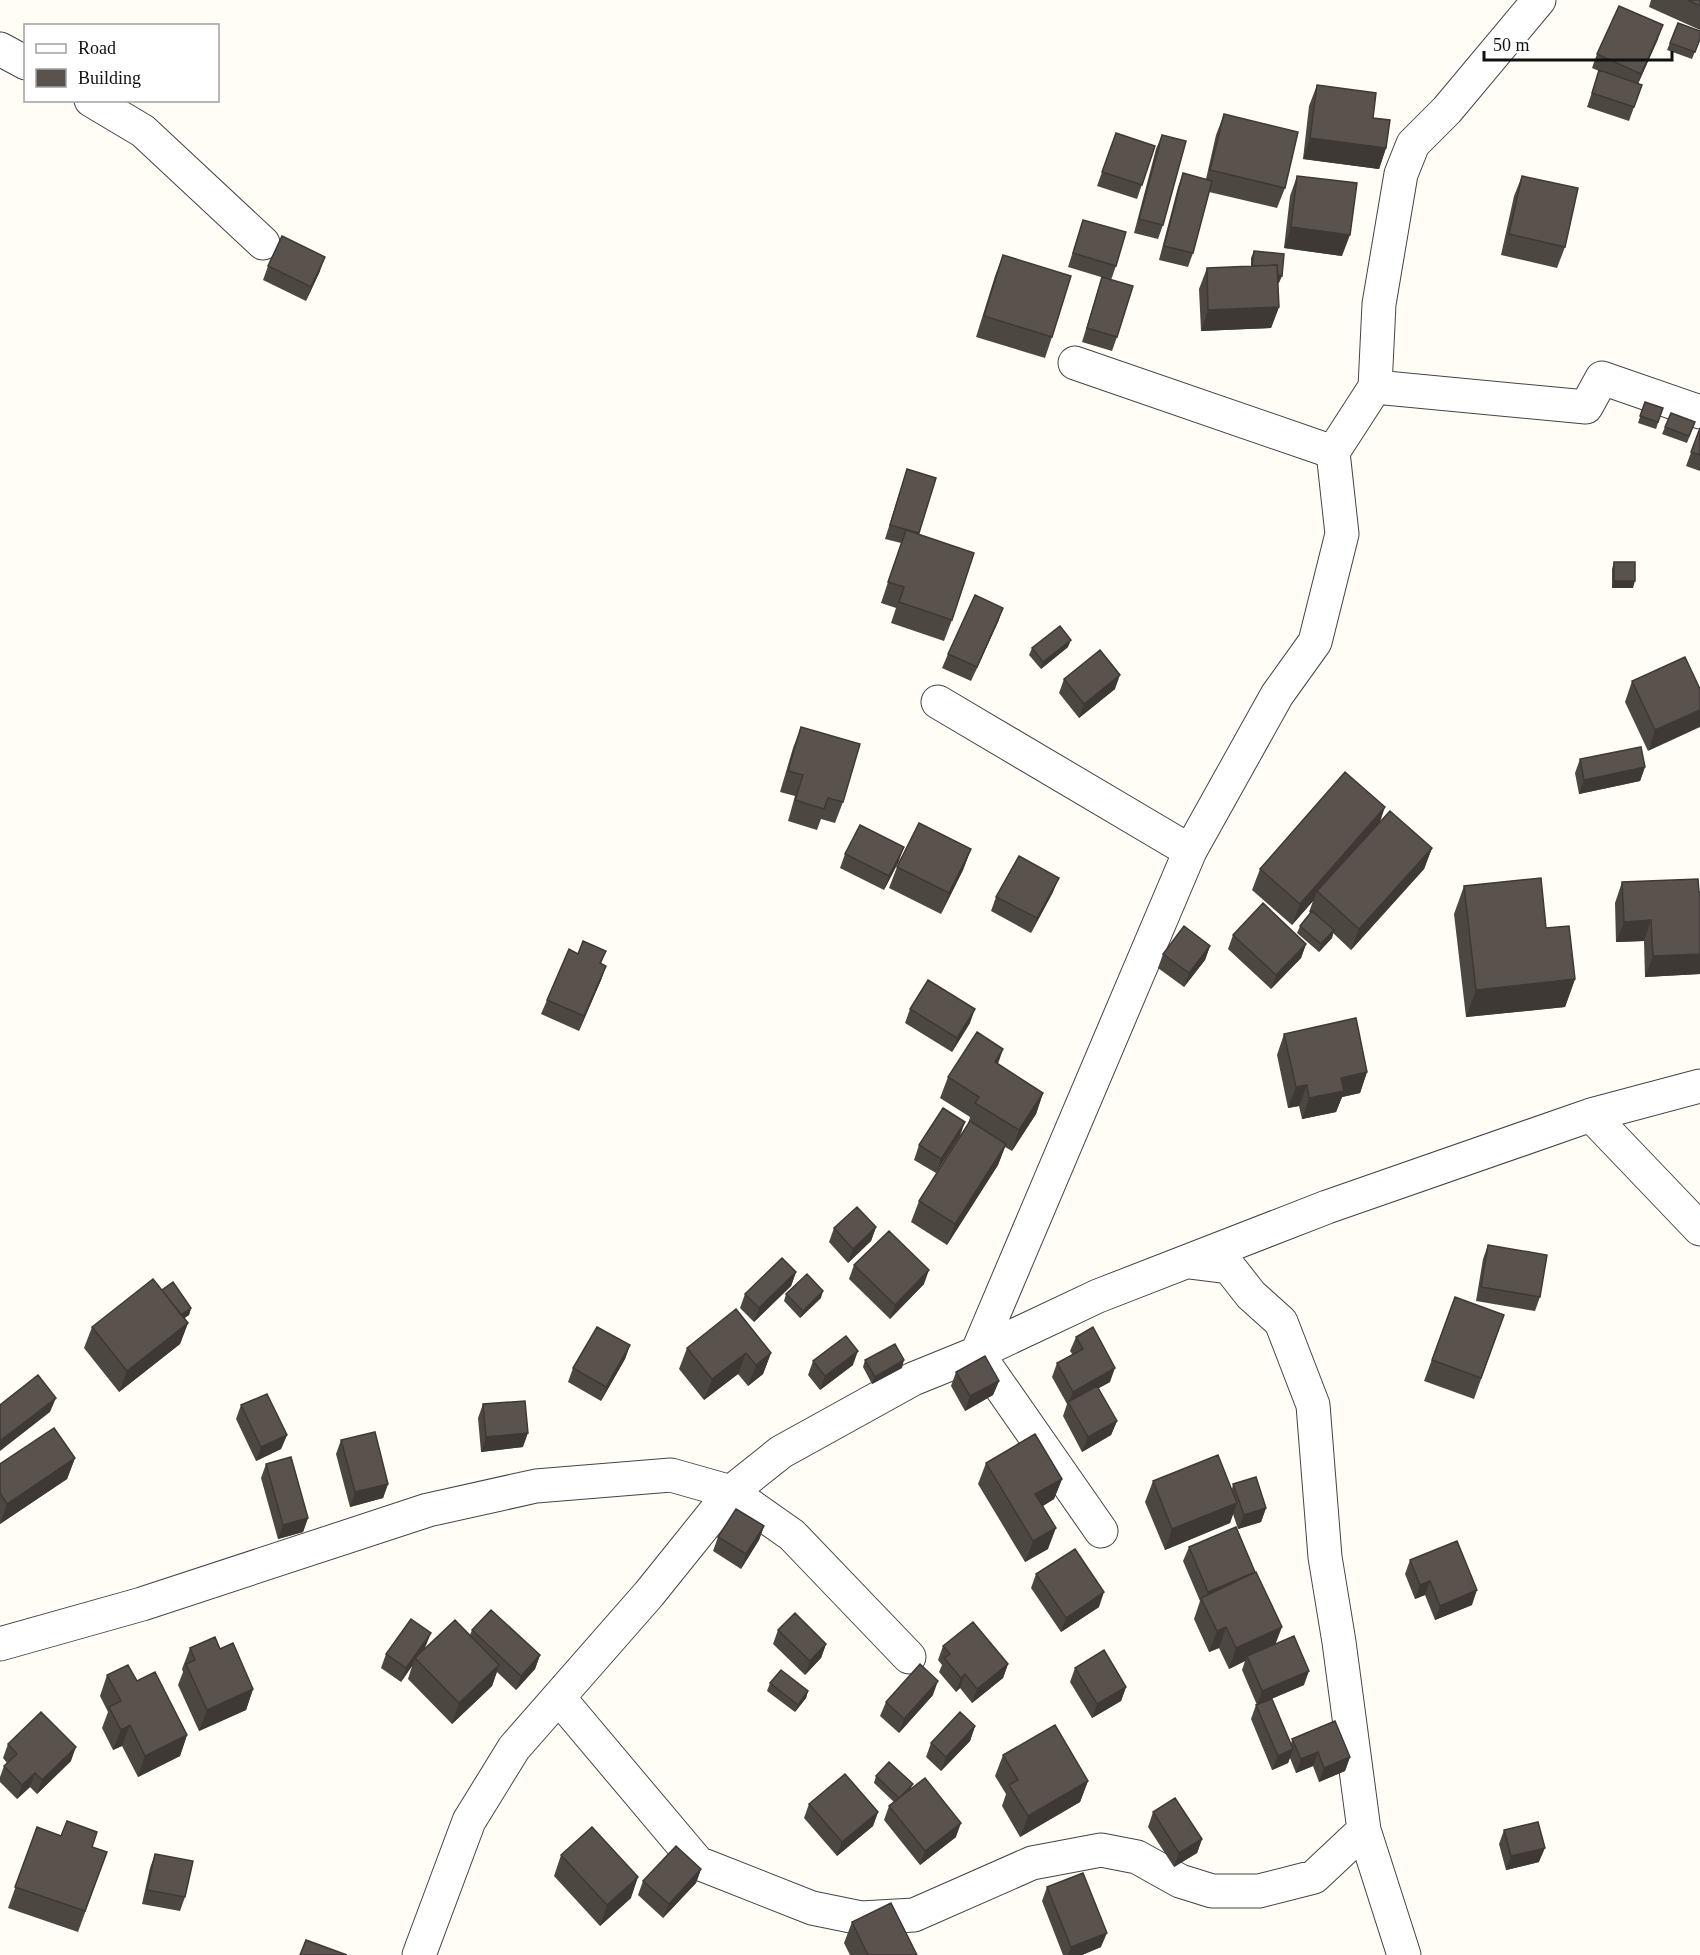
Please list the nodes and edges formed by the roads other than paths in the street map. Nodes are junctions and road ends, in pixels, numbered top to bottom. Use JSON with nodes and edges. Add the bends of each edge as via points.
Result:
{"nodes":[{"id":1,"x":1539,"y":0,"type":"edge"},
{"id":2,"x":0,"y":49,"type":"edge"},
{"id":3,"x":24,"y":62,"type":"edge"},
{"id":4,"x":94,"y":102,"type":"edge"},
{"id":5,"x":263,"y":243,"type":"dead end"},
{"id":6,"x":1075,"y":363,"type":"dead end"},
{"id":7,"x":1375,"y":387,"type":"junction"},
{"id":8,"x":1700,"y":412,"type":"edge"},
{"id":9,"x":1333,"y":452,"type":"junction"},
{"id":10,"x":938,"y":702,"type":"dead end"},
{"id":11,"x":1190,"y":851,"type":"junction"},
{"id":12,"x":1700,"y":1086,"type":"edge"},
{"id":13,"x":1591,"y":1115,"type":"junction"},
{"id":14,"x":1700,"y":1228,"type":"edge"},
{"id":15,"x":1189,"y":1262,"type":"junction"},
{"id":16,"x":977,"y":1353,"type":"junction"},
{"id":17,"x":731,"y":1492,"type":"junction"},
{"id":18,"x":1101,"y":1531,"type":"dead end"},
{"id":19,"x":0,"y":1644,"type":"edge"},
{"id":20,"x":909,"y":1657,"type":"dead end"},
{"id":21,"x":559,"y":1698,"type":"junction"},
{"id":22,"x":1364,"y":1830,"type":"junction"},
{"id":23,"x":419,"y":1955,"type":"edge"},
{"id":24,"x":1404,"y":1955,"type":"edge"}],
"edges":[{"from":1,"to":7,"type":"street","via":[[1448,110],[1413,144],[1401,174],[1379,304]]},
{"from":2,"to":3,"type":"street"},
{"from":4,"to":5,"type":"street","via":[[143,131]]},
{"from":6,"to":9,"type":"street"},
{"from":7,"to":8,"type":"street","via":[[1586,407],[1602,378]]},
{"from":7,"to":9,"type":"street"},
{"from":9,"to":11,"type":"street","via":[[1342,534],[1316,642],[1277,695]]},
{"from":10,"to":11,"type":"street"},
{"from":11,"to":16,"type":"street"},
{"from":12,"to":13,"type":"street"},
{"from":13,"to":14,"type":"street"},
{"from":13,"to":15,"type":"street","via":[[1327,1207]]},
{"from":15,"to":16,"type":"street","via":[[1098,1296]]},
{"from":15,"to":22,"type":"street","via":[[1229,1267],[1251,1295],[1281,1322],[1313,1405],[1324,1557],[1340,1642]]},
{"from":16,"to":17,"type":"street","via":[[913,1379],[781,1452]]},
{"from":16,"to":18,"type":"street"},
{"from":17,"to":19,"type":"street","via":[[670,1476],[536,1486],[428,1510],[141,1604]]},
{"from":17,"to":20,"type":"street","via":[[792,1535]]},
{"from":17,"to":21,"type":"street"},
{"from":21,"to":22,"type":"street","via":[[698,1863],[812,1908],[861,1918],[914,1915],[1032,1863],[1101,1850],[1137,1857],[1180,1881],[1212,1892],[1259,1892],[1314,1877]]},
{"from":21,"to":23,"type":"street","via":[[514,1748],[468,1821]]},
{"from":22,"to":24,"type":"street"}]}
